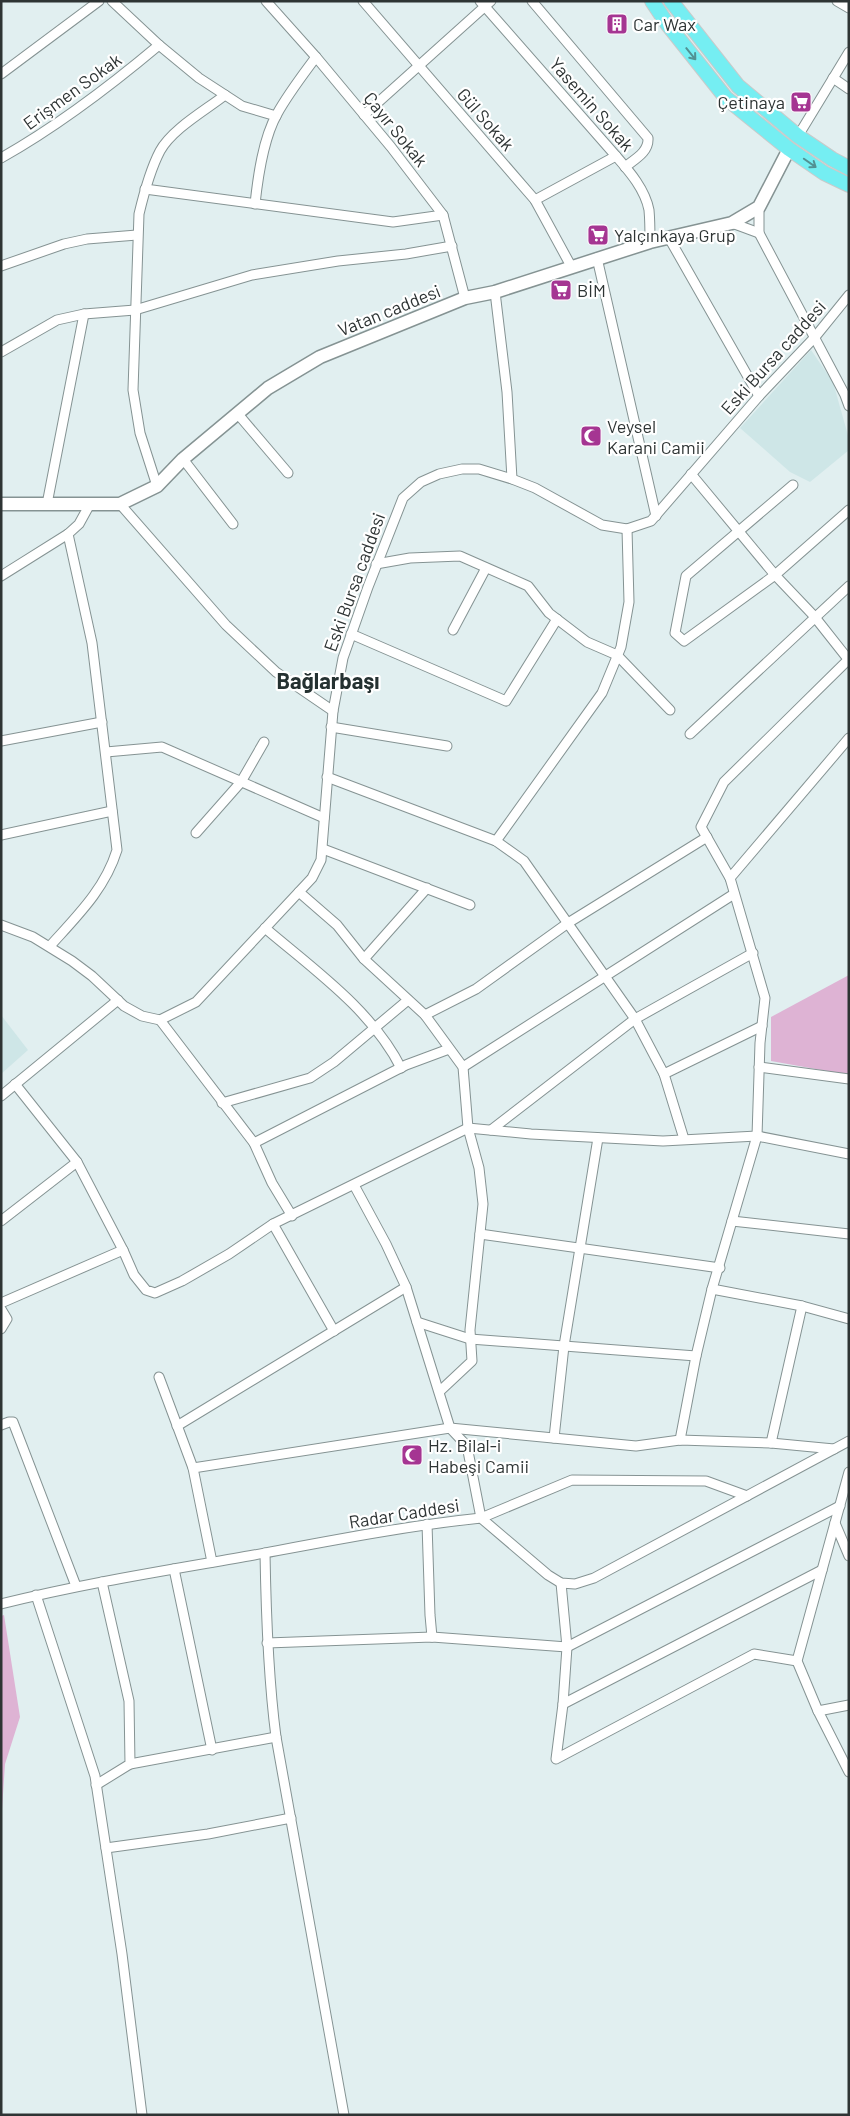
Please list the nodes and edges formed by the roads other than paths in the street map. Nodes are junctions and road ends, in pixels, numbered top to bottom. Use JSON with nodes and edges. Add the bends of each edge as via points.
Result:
{"nodes":[{"id":1,"x":99,"y":1,"type":"edge"},
{"id":2,"x":112,"y":1,"type":"edge"},
{"id":3,"x":266,"y":1,"type":"edge"},
{"id":4,"x":364,"y":1,"type":"edge"},
{"id":5,"x":532,"y":1,"type":"edge"},
{"id":6,"x":652,"y":1,"type":"edge"},
{"id":7,"x":671,"y":1,"type":"edge"},
{"id":8,"x":837,"y":1,"type":"edge"},
{"id":9,"x":485,"y":3,"type":"edge"},
{"id":10,"x":849,"y":8,"type":"edge"},
{"id":11,"x":159,"y":45,"type":"junction"},
{"id":12,"x":849,"y":52,"type":"edge"},
{"id":13,"x":316,"y":58,"type":"junction"},
{"id":14,"x":419,"y":67,"type":"junction"},
{"id":15,"x":1,"y":74,"type":"edge"},
{"id":16,"x":833,"y":78,"type":"junction"},
{"id":17,"x":849,"y":89,"type":"edge"},
{"id":18,"x":225,"y":95,"type":"junction"},
{"id":19,"x":364,"y":115,"type":"junction"},
{"id":20,"x":276,"y":116,"type":"junction"},
{"id":21,"x":798,"y":136,"type":"junction"},
{"id":22,"x":789,"y":148,"type":"junction"},
{"id":23,"x":616,"y":156,"type":"junction"},
{"id":24,"x":1,"y":158,"type":"edge"},
{"id":25,"x":625,"y":167,"type":"junction"},
{"id":26,"x":849,"y":168,"type":"edge"},
{"id":27,"x":849,"y":185,"type":"edge"},
{"id":28,"x":145,"y":189,"type":"junction"},
{"id":29,"x":535,"y":200,"type":"junction"},
{"id":30,"x":255,"y":204,"type":"junction"},
{"id":31,"x":759,"y":206,"type":"junction"},
{"id":32,"x":443,"y":215,"type":"junction"},
{"id":33,"x":732,"y":224,"type":"junction"},
{"id":34,"x":759,"y":233,"type":"junction"},
{"id":35,"x":137,"y":235,"type":"junction"},
{"id":36,"x":669,"y":238,"type":"junction"},
{"id":37,"x":650,"y":242,"type":"junction"},
{"id":38,"x":452,"y":246,"type":"junction"},
{"id":39,"x":597,"y":258,"type":"junction"},
{"id":40,"x":1,"y":266,"type":"edge"},
{"id":41,"x":571,"y":266,"type":"junction"},
{"id":42,"x":495,"y":292,"type":"junction"},
{"id":43,"x":849,"y":295,"type":"edge"},
{"id":44,"x":465,"y":298,"type":"junction"},
{"id":45,"x":135,"y":310,"type":"junction"},
{"id":46,"x":84,"y":314,"type":"junction"},
{"id":47,"x":815,"y":337,"type":"junction"},
{"id":48,"x":1,"y":352,"type":"edge"},
{"id":49,"x":759,"y":396,"type":"junction"},
{"id":50,"x":849,"y":406,"type":"edge"},
{"id":51,"x":238,"y":413,"type":"junction"},
{"id":52,"x":184,"y":459,"type":"junction"},
{"id":53,"x":288,"y":473,"type":"dead end"},
{"id":54,"x":691,"y":474,"type":"junction"},
{"id":55,"x":512,"y":478,"type":"junction"},
{"id":56,"x":793,"y":485,"type":"dead end"},
{"id":57,"x":157,"y":486,"type":"junction"},
{"id":58,"x":1,"y":504,"type":"edge"},
{"id":59,"x":47,"y":504,"type":"junction"},
{"id":60,"x":90,"y":504,"type":"junction"},
{"id":61,"x":120,"y":504,"type":"junction"},
{"id":62,"x":849,"y":510,"type":"edge"},
{"id":63,"x":656,"y":516,"type":"junction"},
{"id":64,"x":233,"y":524,"type":"dead end"},
{"id":65,"x":627,"y":529,"type":"junction"},
{"id":66,"x":738,"y":531,"type":"junction"},
{"id":67,"x":68,"y":534,"type":"junction"},
{"id":68,"x":376,"y":564,"type":"junction"},
{"id":69,"x":486,"y":568,"type":"junction"},
{"id":70,"x":775,"y":575,"type":"junction"},
{"id":71,"x":1,"y":576,"type":"edge"},
{"id":72,"x":849,"y":586,"type":"edge"},
{"id":73,"x":814,"y":616,"type":"junction"},
{"id":74,"x":557,"y":619,"type":"junction"},
{"id":75,"x":453,"y":630,"type":"dead end"},
{"id":76,"x":351,"y":634,"type":"junction"},
{"id":77,"x":617,"y":655,"type":"junction"},
{"id":78,"x":848,"y":659,"type":"edge"},
{"id":79,"x":670,"y":710,"type":"dead end"},
{"id":80,"x":333,"y":711,"type":"junction"},
{"id":81,"x":102,"y":722,"type":"junction"},
{"id":82,"x":331,"y":727,"type":"junction"},
{"id":83,"x":690,"y":734,"type":"dead end"},
{"id":84,"x":849,"y":738,"type":"edge"},
{"id":85,"x":1,"y":741,"type":"edge"},
{"id":86,"x":264,"y":742,"type":"dead end"},
{"id":87,"x":447,"y":746,"type":"dead end"},
{"id":88,"x":106,"y":752,"type":"junction"},
{"id":89,"x":326,"y":777,"type":"junction"},
{"id":90,"x":241,"y":782,"type":"junction"},
{"id":91,"x":112,"y":811,"type":"junction"},
{"id":92,"x":324,"y":818,"type":"junction"},
{"id":93,"x":196,"y":834,"type":"dead end"},
{"id":94,"x":1,"y":835,"type":"edge"},
{"id":95,"x":707,"y":837,"type":"junction"},
{"id":96,"x":496,"y":841,"type":"junction"},
{"id":97,"x":323,"y":849,"type":"junction"},
{"id":98,"x":730,"y":878,"type":"junction"},
{"id":99,"x":427,"y":888,"type":"junction"},
{"id":100,"x":299,"y":892,"type":"junction"},
{"id":101,"x":734,"y":894,"type":"junction"},
{"id":102,"x":470,"y":905,"type":"dead end"},
{"id":103,"x":568,"y":923,"type":"junction"},
{"id":104,"x":1,"y":925,"type":"edge"},
{"id":105,"x":265,"y":928,"type":"junction"},
{"id":106,"x":50,"y":946,"type":"junction"},
{"id":107,"x":753,"y":953,"type":"junction"},
{"id":108,"x":364,"y":959,"type":"junction"},
{"id":109,"x":605,"y":976,"type":"junction"},
{"id":110,"x":118,"y":1000,"type":"junction"},
{"id":111,"x":408,"y":1000,"type":"junction"},
{"id":112,"x":425,"y":1015,"type":"junction"},
{"id":113,"x":636,"y":1019,"type":"junction"},
{"id":114,"x":160,"y":1020,"type":"junction"},
{"id":115,"x":762,"y":1026,"type":"junction"},
{"id":116,"x":375,"y":1028,"type":"junction"},
{"id":117,"x":450,"y":1049,"type":"junction"},
{"id":118,"x":462,"y":1067,"type":"junction"},
{"id":119,"x":759,"y":1067,"type":"junction"},
{"id":120,"x":401,"y":1068,"type":"junction"},
{"id":121,"x":664,"y":1074,"type":"junction"},
{"id":122,"x":849,"y":1079,"type":"edge"},
{"id":123,"x":15,"y":1084,"type":"junction"},
{"id":124,"x":1,"y":1096,"type":"edge"},
{"id":125,"x":222,"y":1103,"type":"junction"},
{"id":126,"x":468,"y":1128,"type":"junction"},
{"id":127,"x":491,"y":1130,"type":"junction"},
{"id":128,"x":757,"y":1136,"type":"junction"},
{"id":129,"x":598,"y":1138,"type":"junction"},
{"id":130,"x":684,"y":1139,"type":"junction"},
{"id":131,"x":254,"y":1143,"type":"junction"},
{"id":132,"x":849,"y":1154,"type":"edge"},
{"id":133,"x":77,"y":1162,"type":"junction"},
{"id":134,"x":354,"y":1185,"type":"junction"},
{"id":135,"x":292,"y":1216,"type":"junction"},
{"id":136,"x":1,"y":1221,"type":"edge"},
{"id":137,"x":732,"y":1221,"type":"junction"},
{"id":138,"x":273,"y":1224,"type":"junction"},
{"id":139,"x":480,"y":1234,"type":"junction"},
{"id":140,"x":849,"y":1234,"type":"edge"},
{"id":141,"x":580,"y":1247,"type":"junction"},
{"id":142,"x":123,"y":1250,"type":"junction"},
{"id":143,"x":720,"y":1268,"type":"junction"},
{"id":144,"x":406,"y":1286,"type":"junction"},
{"id":145,"x":712,"y":1289,"type":"junction"},
{"id":146,"x":1,"y":1303,"type":"edge"},
{"id":147,"x":802,"y":1306,"type":"junction"},
{"id":148,"x":1,"y":1310,"type":"edge"},
{"id":149,"x":849,"y":1319,"type":"edge"},
{"id":150,"x":418,"y":1322,"type":"junction"},
{"id":151,"x":1,"y":1328,"type":"edge"},
{"id":152,"x":334,"y":1331,"type":"junction"},
{"id":153,"x":470,"y":1339,"type":"junction"},
{"id":154,"x":564,"y":1346,"type":"junction"},
{"id":155,"x":696,"y":1356,"type":"junction"},
{"id":156,"x":159,"y":1377,"type":"dead end"},
{"id":157,"x":440,"y":1391,"type":"junction"},
{"id":158,"x":1,"y":1425,"type":"edge"},
{"id":159,"x":177,"y":1426,"type":"junction"},
{"id":160,"x":450,"y":1428,"type":"junction"},
{"id":161,"x":554,"y":1438,"type":"junction"},
{"id":162,"x":680,"y":1440,"type":"junction"},
{"id":163,"x":849,"y":1441,"type":"edge"},
{"id":164,"x":771,"y":1443,"type":"junction"},
{"id":165,"x":834,"y":1449,"type":"junction"},
{"id":166,"x":193,"y":1468,"type":"junction"},
{"id":167,"x":849,"y":1472,"type":"edge"},
{"id":168,"x":747,"y":1496,"type":"junction"},
{"id":169,"x":840,"y":1506,"type":"junction"},
{"id":170,"x":481,"y":1518,"type":"junction"},
{"id":171,"x":835,"y":1523,"type":"junction"},
{"id":172,"x":427,"y":1524,"type":"junction"},
{"id":173,"x":265,"y":1553,"type":"junction"},
{"id":174,"x":849,"y":1556,"type":"edge"},
{"id":175,"x":212,"y":1562,"type":"junction"},
{"id":176,"x":174,"y":1569,"type":"junction"},
{"id":177,"x":822,"y":1570,"type":"junction"},
{"id":178,"x":102,"y":1582,"type":"junction"},
{"id":179,"x":561,"y":1583,"type":"junction"},
{"id":180,"x":76,"y":1586,"type":"junction"},
{"id":181,"x":36,"y":1595,"type":"junction"},
{"id":182,"x":1,"y":1604,"type":"edge"},
{"id":183,"x":432,"y":1637,"type":"junction"},
{"id":184,"x":267,"y":1644,"type":"junction"},
{"id":185,"x":566,"y":1647,"type":"junction"},
{"id":186,"x":797,"y":1661,"type":"junction"},
{"id":187,"x":563,"y":1704,"type":"junction"},
{"id":188,"x":849,"y":1705,"type":"edge"},
{"id":189,"x":818,"y":1711,"type":"junction"},
{"id":190,"x":276,"y":1737,"type":"junction"},
{"id":191,"x":212,"y":1750,"type":"junction"},
{"id":192,"x":130,"y":1764,"type":"junction"},
{"id":193,"x":849,"y":1772,"type":"edge"},
{"id":194,"x":96,"y":1785,"type":"junction"},
{"id":195,"x":291,"y":1818,"type":"junction"},
{"id":196,"x":106,"y":1848,"type":"junction"},
{"id":197,"x":142,"y":2115,"type":"edge"},
{"id":198,"x":344,"y":2115,"type":"edge"}],
"edges":[{"from":1,"to":15,"type":"street"},
{"from":2,"to":11,"type":"street"},
{"from":3,"to":13,"type":"street","name":"Çayır Sokak"},
{"from":4,"to":14,"type":"street","name":"Gül Sokak"},
{"from":5,"to":25,"type":"street","via":[[648,138],[644,152]]},
{"from":6,"to":22,"type":"main road","one_way":true,"via":[[726,98]]},
{"from":7,"to":21,"type":"main road","via":[[738,86]]},
{"from":8,"to":10,"type":"street"},
{"from":9,"to":14,"type":"street"},
{"from":9,"to":23,"type":"street","name":"Yasemin Sokak"},
{"from":11,"to":18,"type":"street"},
{"from":11,"to":24,"type":"street","name":"Erişmen Sokak","via":[[111,86]]},
{"from":12,"to":16,"type":"street"},
{"from":13,"to":19,"type":"street","name":"Çayır Sokak"},
{"from":13,"to":20,"type":"street"},
{"from":14,"to":19,"type":"street"},
{"from":14,"to":29,"type":"street","name":"Gül Sokak"},
{"from":16,"to":17,"type":"street"},
{"from":16,"to":21,"type":"street"},
{"from":18,"to":20,"type":"street","via":[[242,106]]},
{"from":18,"to":28,"type":"street","via":[[177,132],[161,150]]},
{"from":19,"to":32,"type":"street","name":"Çayır Sokak"},
{"from":20,"to":30,"type":"street","via":[[260,167]]},
{"from":21,"to":22,"type":"main road"},
{"from":21,"to":26,"type":"main road"},
{"from":22,"to":27,"type":"main road","one_way":true,"via":[[824,173]]},
{"from":22,"to":31,"type":"street","name":"Vatan caddesi"},
{"from":23,"to":25,"type":"street","name":"Yasemin Sokak"},
{"from":23,"to":29,"type":"street"},
{"from":25,"to":37,"type":"street","name":"Yasemin Sokak","via":[[643,193],[649,209]]},
{"from":28,"to":30,"type":"street"},
{"from":28,"to":35,"type":"street"},
{"from":29,"to":41,"type":"street","name":"Gül Sokak"},
{"from":30,"to":32,"type":"street","via":[[393,222]]},
{"from":31,"to":33,"type":"street","name":"Vatan caddesi"},
{"from":31,"to":34,"type":"street"},
{"from":32,"to":38,"type":"street","name":"Çayır Sokak"},
{"from":33,"to":34,"type":"street"},
{"from":33,"to":36,"type":"street","name":"Vatan caddesi"},
{"from":34,"to":47,"type":"street"},
{"from":35,"to":40,"type":"street","via":[[87,238]]},
{"from":35,"to":45,"type":"street"},
{"from":36,"to":37,"type":"street","name":"Vatan caddesi"},
{"from":36,"to":49,"type":"street"},
{"from":37,"to":39,"type":"street","name":"Vatan caddesi"},
{"from":38,"to":44,"type":"street","name":"Çayır Sokak"},
{"from":38,"to":45,"type":"street","via":[[252,275]]},
{"from":39,"to":41,"type":"street","name":"Vatan caddesi"},
{"from":39,"to":63,"type":"street"},
{"from":41,"to":42,"type":"street","name":"Vatan caddesi"},
{"from":42,"to":44,"type":"street","name":"Vatan caddesi"},
{"from":42,"to":55,"type":"street","via":[[507,392]]},
{"from":43,"to":47,"type":"street","name":"Eski Bursa caddesi"},
{"from":44,"to":51,"type":"street","name":"Vatan caddesi","via":[[320,357],[268,388]]},
{"from":45,"to":46,"type":"street"},
{"from":45,"to":57,"type":"street","via":[[134,390],[140,433]]},
{"from":46,"to":48,"type":"street","via":[[57,320]]},
{"from":46,"to":59,"type":"street"},
{"from":47,"to":49,"type":"street","name":"Eski Bursa caddesi"},
{"from":47,"to":50,"type":"street"},
{"from":49,"to":54,"type":"street","name":"Eski Bursa caddesi"},
{"from":51,"to":52,"type":"street","name":"Vatan caddesi"},
{"from":51,"to":53,"type":"street"},
{"from":52,"to":57,"type":"street","name":"Vatan caddesi"},
{"from":52,"to":64,"type":"street"},
{"from":54,"to":63,"type":"street","name":"Eski Bursa caddesi"},
{"from":54,"to":66,"type":"street"},
{"from":55,"to":65,"type":"street","name":"Eski Bursa caddesi","via":[[602,525]]},
{"from":55,"to":68,"type":"street","name":"Eski Bursa caddesi","via":[[479,469],[439,474],[420,482],[403,498]]},
{"from":56,"to":66,"type":"street"},
{"from":57,"to":61,"type":"street","name":"Vatan caddesi"},
{"from":58,"to":59,"type":"street","name":"Vatan caddesi"},
{"from":59,"to":60,"type":"street","name":"Vatan caddesi"},
{"from":60,"to":61,"type":"street","name":"Vatan caddesi"},
{"from":60,"to":67,"type":"street","via":[[79,524]]},
{"from":61,"to":80,"type":"street","via":[[226,625],[276,672]]},
{"from":62,"to":70,"type":"street"},
{"from":63,"to":65,"type":"street","name":"Eski Bursa caddesi"},
{"from":65,"to":77,"type":"street","via":[[629,602]]},
{"from":66,"to":70,"type":"street"},
{"from":66,"to":70,"type":"street","via":[[686,576],[675,633],[684,641]]},
{"from":67,"to":71,"type":"street"},
{"from":67,"to":81,"type":"street","via":[[92,643]]},
{"from":68,"to":69,"type":"street","via":[[410,558],[460,556]]},
{"from":68,"to":76,"type":"street","name":"Eski Bursa caddesi"},
{"from":69,"to":74,"type":"street","via":[[528,586]]},
{"from":69,"to":75,"type":"street"},
{"from":70,"to":73,"type":"street"},
{"from":72,"to":73,"type":"street"},
{"from":73,"to":78,"type":"street"},
{"from":73,"to":83,"type":"street"},
{"from":74,"to":76,"type":"street","via":[[506,701]]},
{"from":74,"to":77,"type":"street","via":[[587,642]]},
{"from":76,"to":80,"type":"street","name":"Eski Bursa caddesi"},
{"from":77,"to":79,"type":"street"},
{"from":77,"to":96,"type":"street","via":[[602,692]]},
{"from":78,"to":95,"type":"street","via":[[724,782],[701,827]]},
{"from":80,"to":82,"type":"street","name":"Eski Bursa caddesi"},
{"from":81,"to":85,"type":"street"},
{"from":81,"to":88,"type":"street"},
{"from":82,"to":87,"type":"street"},
{"from":82,"to":89,"type":"street","name":"Eski Bursa caddesi"},
{"from":84,"to":98,"type":"street"},
{"from":86,"to":90,"type":"street"},
{"from":88,"to":90,"type":"street","via":[[162,747]]},
{"from":88,"to":91,"type":"street"},
{"from":89,"to":92,"type":"street","name":"Eski Bursa caddesi"},
{"from":89,"to":96,"type":"street"},
{"from":90,"to":92,"type":"street"},
{"from":90,"to":93,"type":"street"},
{"from":91,"to":94,"type":"street"},
{"from":91,"to":106,"type":"street","via":[[117,850],[111,870]]},
{"from":92,"to":97,"type":"street","name":"Eski Bursa caddesi"},
{"from":95,"to":98,"type":"street"},
{"from":95,"to":103,"type":"street"},
{"from":96,"to":103,"type":"street","via":[[524,861]]},
{"from":97,"to":99,"type":"street"},
{"from":97,"to":100,"type":"street","name":"Eski Bursa caddesi","via":[[312,878]]},
{"from":98,"to":101,"type":"street"},
{"from":99,"to":102,"type":"street"},
{"from":99,"to":108,"type":"street"},
{"from":100,"to":105,"type":"street","name":"Eski Bursa caddesi"},
{"from":100,"to":108,"type":"street","via":[[337,925]]},
{"from":101,"to":107,"type":"street"},
{"from":101,"to":109,"type":"street"},
{"from":103,"to":109,"type":"street"},
{"from":103,"to":112,"type":"street","via":[[476,989]]},
{"from":104,"to":106,"type":"street"},
{"from":105,"to":114,"type":"street","name":"Eski Bursa caddesi","via":[[196,1002]]},
{"from":105,"to":116,"type":"street","via":[[335,988]]},
{"from":106,"to":110,"type":"street","via":[[92,976]]},
{"from":107,"to":113,"type":"street"},
{"from":107,"to":115,"type":"street","via":[[765,998]]},
{"from":108,"to":111,"type":"street"},
{"from":109,"to":113,"type":"street"},
{"from":109,"to":118,"type":"street"},
{"from":110,"to":114,"type":"street","via":[[142,1016]]},
{"from":110,"to":123,"type":"street"},
{"from":111,"to":112,"type":"street"},
{"from":111,"to":116,"type":"street"},
{"from":112,"to":117,"type":"street"},
{"from":113,"to":121,"type":"street"},
{"from":113,"to":127,"type":"street"},
{"from":114,"to":125,"type":"street"},
{"from":115,"to":119,"type":"street"},
{"from":115,"to":121,"type":"street"},
{"from":116,"to":120,"type":"street","via":[[390,1046]]},
{"from":116,"to":125,"type":"street","via":[[310,1078]]},
{"from":117,"to":118,"type":"street"},
{"from":117,"to":120,"type":"street"},
{"from":118,"to":126,"type":"street"},
{"from":119,"to":122,"type":"street"},
{"from":119,"to":128,"type":"street"},
{"from":120,"to":131,"type":"street"},
{"from":121,"to":130,"type":"street"},
{"from":123,"to":124,"type":"street"},
{"from":123,"to":133,"type":"street"},
{"from":125,"to":131,"type":"street"},
{"from":126,"to":127,"type":"street"},
{"from":126,"to":134,"type":"street"},
{"from":126,"to":139,"type":"street","via":[[483,1204]]},
{"from":127,"to":129,"type":"street"},
{"from":128,"to":130,"type":"street"},
{"from":128,"to":132,"type":"street"},
{"from":128,"to":137,"type":"street"},
{"from":129,"to":130,"type":"street"},
{"from":129,"to":141,"type":"street"},
{"from":131,"to":135,"type":"street","via":[[272,1183]]},
{"from":133,"to":136,"type":"street"},
{"from":133,"to":142,"type":"street"},
{"from":134,"to":135,"type":"street"},
{"from":134,"to":144,"type":"street"},
{"from":135,"to":138,"type":"street"},
{"from":137,"to":140,"type":"street"},
{"from":137,"to":143,"type":"street"},
{"from":138,"to":142,"type":"street","via":[[197,1272],[155,1293],[146,1290],[134,1275]]},
{"from":138,"to":152,"type":"street"},
{"from":139,"to":141,"type":"street"},
{"from":139,"to":153,"type":"street"},
{"from":141,"to":143,"type":"street"},
{"from":141,"to":154,"type":"street"},
{"from":142,"to":146,"type":"street"},
{"from":143,"to":145,"type":"street"},
{"from":144,"to":150,"type":"street"},
{"from":144,"to":152,"type":"street"},
{"from":145,"to":147,"type":"street"},
{"from":145,"to":155,"type":"street"},
{"from":147,"to":149,"type":"street"},
{"from":147,"to":164,"type":"street"},
{"from":148,"to":151,"type":"street","via":[[7,1318]]},
{"from":150,"to":153,"type":"street"},
{"from":150,"to":157,"type":"street"},
{"from":152,"to":159,"type":"street"},
{"from":153,"to":154,"type":"street"},
{"from":153,"to":157,"type":"street","via":[[472,1361]]},
{"from":154,"to":155,"type":"street"},
{"from":154,"to":161,"type":"street"},
{"from":155,"to":162,"type":"street"},
{"from":156,"to":159,"type":"street"},
{"from":157,"to":160,"type":"street"},
{"from":158,"to":180,"type":"street","via":[[14,1422]]},
{"from":159,"to":166,"type":"street"},
{"from":160,"to":161,"type":"street"},
{"from":160,"to":166,"type":"street"},
{"from":160,"to":170,"type":"street","via":[[467,1446]]},
{"from":161,"to":162,"type":"street","via":[[636,1446]]},
{"from":162,"to":164,"type":"street"},
{"from":163,"to":165,"type":"street"},
{"from":164,"to":165,"type":"street"},
{"from":165,"to":168,"type":"street"},
{"from":166,"to":175,"type":"street"},
{"from":167,"to":169,"type":"street"},
{"from":168,"to":170,"type":"street","via":[[706,1481],[572,1480]]},
{"from":168,"to":179,"type":"street","via":[[594,1578],[575,1584]]},
{"from":169,"to":171,"type":"street"},
{"from":169,"to":185,"type":"street"},
{"from":170,"to":172,"type":"street","name":"Radar Caddesi"},
{"from":170,"to":179,"type":"street","name":"Radar Caddesi"},
{"from":171,"to":174,"type":"street"},
{"from":171,"to":177,"type":"street"},
{"from":172,"to":173,"type":"street","name":"Radar Caddesi"},
{"from":172,"to":183,"type":"street"},
{"from":173,"to":175,"type":"street","name":"Radar Caddesi"},
{"from":173,"to":184,"type":"street"},
{"from":175,"to":176,"type":"street","name":"Radar Caddesi"},
{"from":176,"to":178,"type":"street","name":"Radar Caddesi"},
{"from":176,"to":191,"type":"street"},
{"from":177,"to":186,"type":"street"},
{"from":177,"to":187,"type":"street"},
{"from":178,"to":180,"type":"street","name":"Radar Caddesi"},
{"from":178,"to":192,"type":"street","via":[[129,1701]]},
{"from":179,"to":185,"type":"street"},
{"from":180,"to":181,"type":"street","name":"Radar Caddesi"},
{"from":181,"to":182,"type":"street","name":"Radar Caddesi"},
{"from":181,"to":194,"type":"street"},
{"from":183,"to":184,"type":"street"},
{"from":183,"to":185,"type":"street"},
{"from":184,"to":190,"type":"street"},
{"from":185,"to":187,"type":"street"},
{"from":186,"to":187,"type":"street","via":[[754,1654],[556,1759]]},
{"from":186,"to":189,"type":"street"},
{"from":188,"to":189,"type":"street"},
{"from":189,"to":193,"type":"street"},
{"from":190,"to":191,"type":"street"},
{"from":190,"to":195,"type":"street"},
{"from":191,"to":192,"type":"street"},
{"from":192,"to":194,"type":"street"},
{"from":194,"to":196,"type":"street"},
{"from":195,"to":196,"type":"street","via":[[208,1834]]},
{"from":195,"to":198,"type":"street"},
{"from":196,"to":197,"type":"street"}]}
